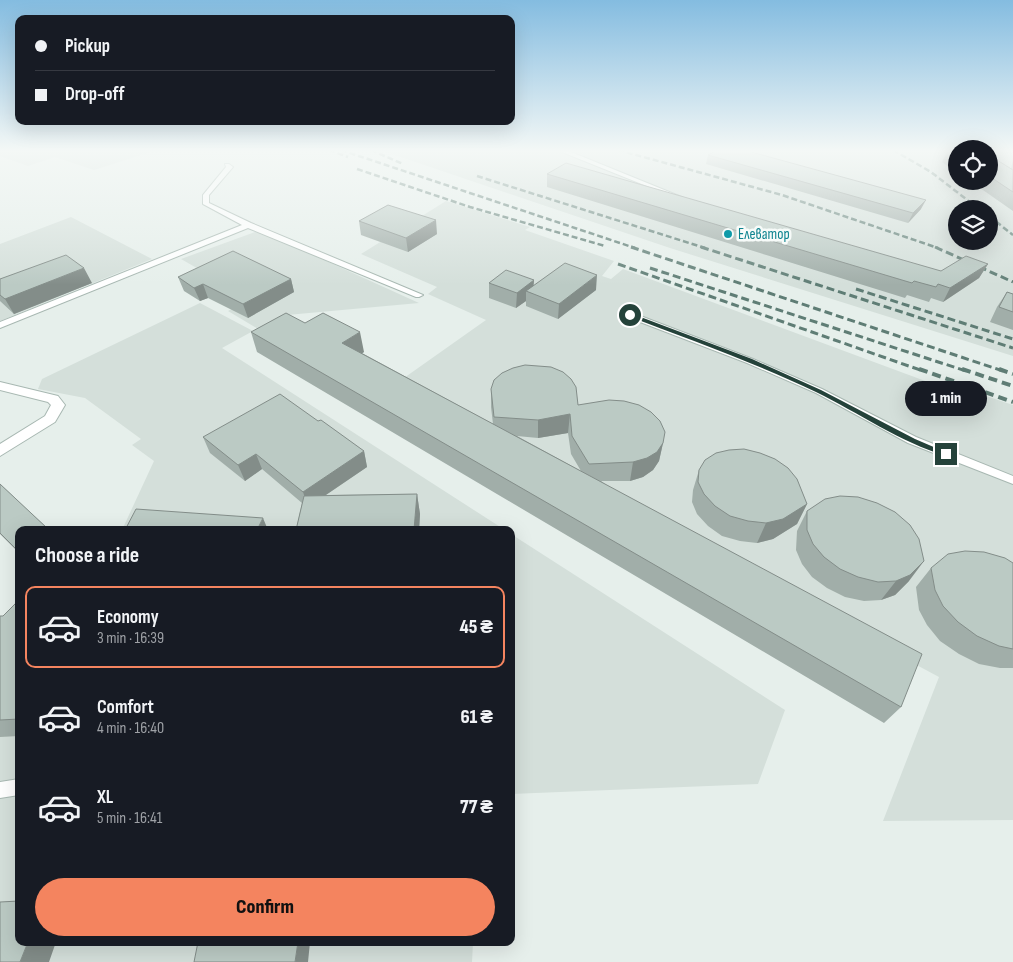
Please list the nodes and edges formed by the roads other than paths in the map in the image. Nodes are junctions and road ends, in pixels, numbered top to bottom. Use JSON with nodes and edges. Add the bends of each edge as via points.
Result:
{"nodes":[{"id":1,"x":206,"y":195,"type":"edge"},
{"id":2,"x":673,"y":195,"type":"edge"},
{"id":3,"x":688,"y":201,"type":"edge"},
{"id":4,"x":248,"y":225,"type":"junction"},
{"id":5,"x":419,"y":295,"type":"dead end"},
{"id":6,"x":630,"y":315,"type":"dead end"},
{"id":7,"x":0,"y":325,"type":"edge"},
{"id":8,"x":0,"y":386,"type":"edge"},
{"id":9,"x":0,"y":451,"type":"edge"},
{"id":10,"x":1013,"y":480,"type":"edge"},
{"id":11,"x":15,"y":788,"type":"edge"},
{"id":12,"x":0,"y":790,"type":"edge"}],
"edges":[{"from":1,"to":4,"type":"lane","via":[[206,204]]},
{"from":2,"to":3,"type":"lane"},
{"from":4,"to":5,"type":"lane"},
{"from":4,"to":7,"type":"lane"},
{"from":6,"to":10,"type":"lane","via":[[750,361],[819,391],[912,440]]},
{"from":8,"to":9,"type":"street","via":[[53,399],[58,405],[50,419]]},
{"from":11,"to":12,"type":"lane"}]}
